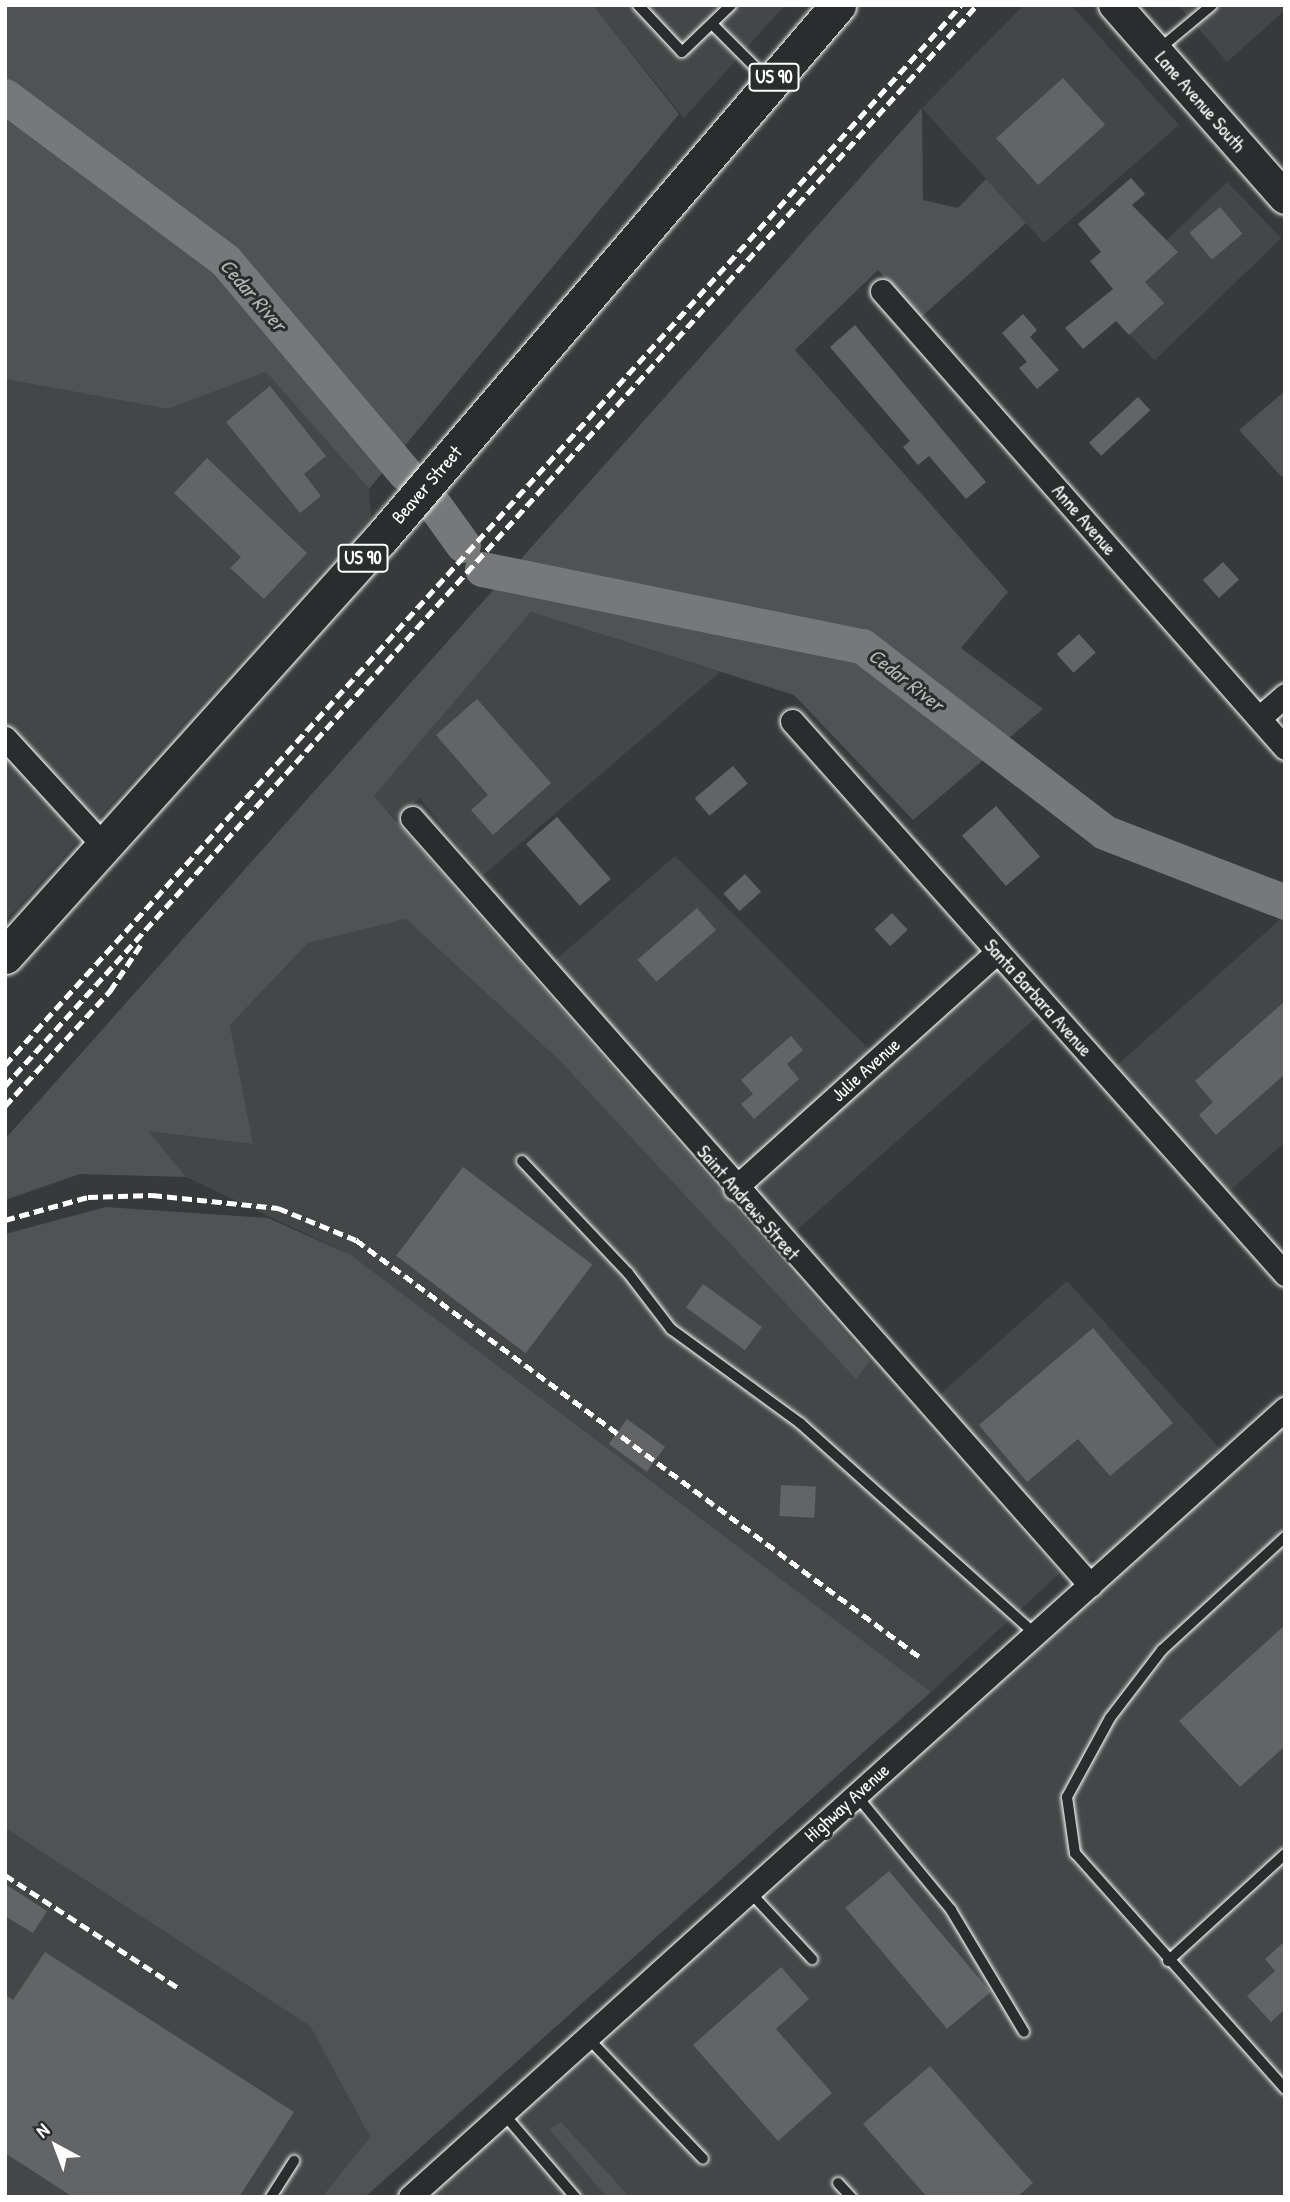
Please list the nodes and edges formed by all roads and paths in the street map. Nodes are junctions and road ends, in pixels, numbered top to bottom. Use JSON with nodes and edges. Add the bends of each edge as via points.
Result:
{"nodes":[{"id":1,"x":731,"y":5,"type":"edge"},
{"id":2,"x":838,"y":5,"type":"edge"},
{"id":3,"x":1115,"y":5,"type":"edge"},
{"id":4,"x":1212,"y":5,"type":"edge"},
{"id":5,"x":641,"y":6,"type":"edge"},
{"id":6,"x":712,"y":24,"type":"junction"},
{"id":7,"x":1156,"y":52,"type":"junction"},
{"id":8,"x":769,"y":82,"type":"junction"},
{"id":9,"x":1285,"y":198,"type":"edge"},
{"id":10,"x":882,"y":291,"type":"dead end"},
{"id":11,"x":1285,"y":695,"type":"edge"},
{"id":12,"x":1259,"y":718,"type":"junction"},
{"id":13,"x":792,"y":721,"type":"dead end"},
{"id":14,"x":5,"y":738,"type":"edge"},
{"id":15,"x":1285,"y":748,"type":"edge"},
{"id":16,"x":412,"y":818,"type":"dead end"},
{"id":17,"x":104,"y":846,"type":"junction"},
{"id":18,"x":997,"y":952,"type":"junction"},
{"id":19,"x":5,"y":956,"type":"edge"},
{"id":20,"x":522,"y":1161,"type":"dead end"},
{"id":21,"x":735,"y":1188,"type":"junction"},
{"id":22,"x":1285,"y":1273,"type":"edge"},
{"id":23,"x":1285,"y":1409,"type":"edge"},
{"id":24,"x":1285,"y":1537,"type":"edge"},
{"id":25,"x":1090,"y":1584,"type":"junction"},
{"id":26,"x":1035,"y":1634,"type":"junction"},
{"id":27,"x":856,"y":1796,"type":"junction"},
{"id":28,"x":1285,"y":1854,"type":"edge"},
{"id":29,"x":749,"y":1891,"type":"junction"},
{"id":30,"x":812,"y":1959,"type":"dead end"},
{"id":31,"x":1168,"y":1961,"type":"junction"},
{"id":32,"x":1024,"y":2032,"type":"dead end"},
{"id":33,"x":587,"y":2037,"type":"junction"},
{"id":34,"x":1285,"y":2090,"type":"edge"},
{"id":35,"x":503,"y":2113,"type":"junction"},
{"id":36,"x":704,"y":2159,"type":"dead end"},
{"id":37,"x":294,"y":2161,"type":"dead end"},
{"id":38,"x":838,"y":2183,"type":"dead end"},
{"id":39,"x":271,"y":2197,"type":"edge"},
{"id":40,"x":410,"y":2197,"type":"edge"},
{"id":41,"x":575,"y":2197,"type":"edge"},
{"id":42,"x":851,"y":2197,"type":"edge"}],
"edges":[{"from":1,"to":6,"type":"lane"},
{"from":2,"to":8,"type":"main road","name":"Beaver Street","number":"US 90"},
{"from":3,"to":7,"type":"main road","name":"Lane Avenue South"},
{"from":4,"to":7,"type":"lane"},
{"from":5,"to":6,"type":"lane","via":[[682,52]]},
{"from":6,"to":8,"type":"lane"},
{"from":7,"to":9,"type":"main road","name":"Lane Avenue South"},
{"from":8,"to":17,"type":"main road","name":"Beaver Street","number":"US 90","via":[[382,537]]},
{"from":10,"to":12,"type":"street","name":"Anne Avenue"},
{"from":11,"to":12,"type":"street"},
{"from":12,"to":15,"type":"street","name":"Anne Avenue"},
{"from":13,"to":18,"type":"street","name":"Santa Barbara Avenue"},
{"from":14,"to":17,"type":"street"},
{"from":16,"to":21,"type":"street","name":"Saint Andrews Street"},
{"from":17,"to":19,"type":"main road","name":"Beaver Street","number":"US 90"},
{"from":18,"to":21,"type":"street","name":"Julie Avenue"},
{"from":18,"to":22,"type":"street","name":"Santa Barbara Avenue"},
{"from":20,"to":26,"type":"lane","via":[[628,1273],[671,1329],[800,1423]]},
{"from":21,"to":25,"type":"street","name":"Saint Andrews Street"},
{"from":23,"to":25,"type":"street","name":"Highway Avenue"},
{"from":24,"to":31,"type":"lane","via":[[1162,1650],[1110,1718],[1067,1797],[1075,1853]]},
{"from":25,"to":26,"type":"street","name":"Highway Avenue"},
{"from":26,"to":27,"type":"street","name":"Highway Avenue"},
{"from":27,"to":29,"type":"street","name":"Highway Avenue"},
{"from":27,"to":32,"type":"lane","via":[[951,1910]]},
{"from":28,"to":31,"type":"lane"},
{"from":29,"to":30,"type":"lane"},
{"from":29,"to":33,"type":"street","name":"Highway Avenue"},
{"from":31,"to":34,"type":"lane"},
{"from":33,"to":35,"type":"street","name":"Highway Avenue"},
{"from":33,"to":36,"type":"lane"},
{"from":35,"to":40,"type":"street","name":"Highway Avenue"},
{"from":35,"to":41,"type":"lane"},
{"from":37,"to":39,"type":"lane"},
{"from":38,"to":42,"type":"lane"}]}
